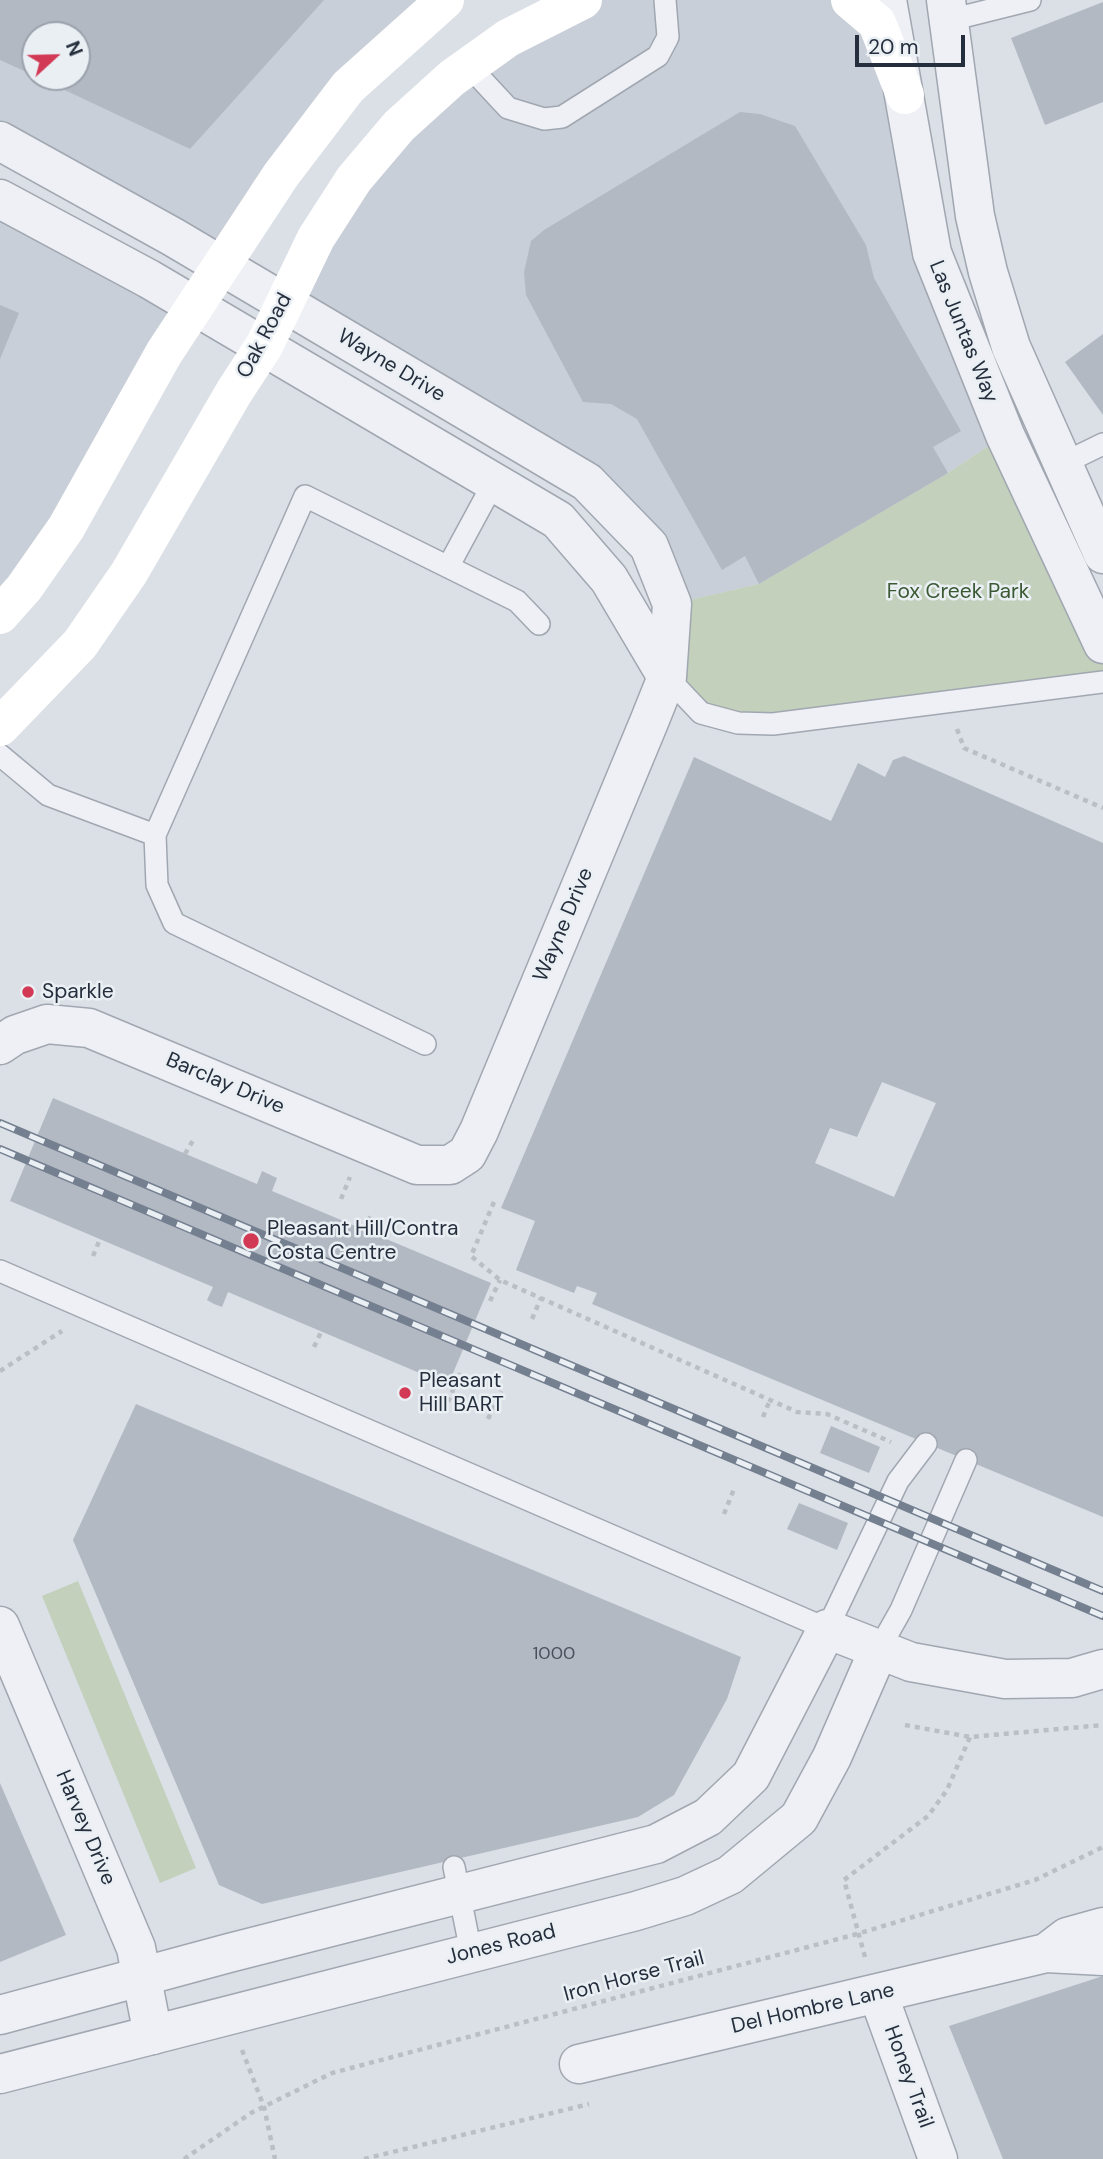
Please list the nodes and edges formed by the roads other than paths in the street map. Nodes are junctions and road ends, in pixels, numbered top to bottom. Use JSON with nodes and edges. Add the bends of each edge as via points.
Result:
{"nodes":[{"id":1,"x":445,"y":0,"type":"edge"},
{"id":2,"x":583,"y":0,"type":"edge"},
{"id":3,"x":665,"y":0,"type":"edge"},
{"id":4,"x":850,"y":0,"type":"edge"},
{"id":5,"x":887,"y":0,"type":"edge"},
{"id":6,"x":1030,"y":0,"type":"edge"},
{"id":7,"x":948,"y":10,"type":"edge"},
{"id":8,"x":469,"y":65,"type":"junction"},
{"id":9,"x":905,"y":95,"type":"junction"},
{"id":10,"x":0,"y":142,"type":"edge"},
{"id":11,"x":0,"y":199,"type":"edge"},
{"id":12,"x":223,"y":266,"type":"junction"},
{"id":13,"x":284,"y":302,"type":"junction"},
{"id":14,"x":196,"y":306,"type":"junction"},
{"id":15,"x":264,"y":346,"type":"junction"},
{"id":16,"x":1103,"y":444,"type":"edge"},
{"id":17,"x":1062,"y":464,"type":"junction"},
{"id":18,"x":494,"y":482,"type":"junction"},
{"id":19,"x":1103,"y":554,"type":"edge"},
{"id":20,"x":448,"y":567,"type":"junction"},
{"id":21,"x":0,"y":615,"type":"edge"},
{"id":22,"x":539,"y":624,"type":"dead end"},
{"id":23,"x":1103,"y":644,"type":"edge"},
{"id":24,"x":667,"y":677,"type":"junction"},
{"id":25,"x":1103,"y":682,"type":"edge"},
{"id":26,"x":0,"y":727,"type":"edge"},
{"id":27,"x":0,"y":755,"type":"edge"},
{"id":28,"x":155,"y":835,"type":"junction"},
{"id":29,"x":425,"y":1044,"type":"dead end"},
{"id":30,"x":0,"y":1045,"type":"edge"},
{"id":31,"x":450,"y":1165,"type":"joint"},
{"id":32,"x":0,"y":1271,"type":"edge"},
{"id":33,"x":923,"y":1449,"type":"road end"},
{"id":34,"x":966,"y":1460,"type":"dead end"},
{"id":35,"x":0,"y":1626,"type":"edge"},
{"id":36,"x":827,"y":1629,"type":"junction"},
{"id":37,"x":879,"y":1649,"type":"junction"},
{"id":38,"x":1103,"y":1669,"type":"edge"},
{"id":39,"x":457,"y":1881,"type":"junction"},
{"id":40,"x":1103,"y":1927,"type":"edge"},
{"id":41,"x":471,"y":1952,"type":"junction"},
{"id":42,"x":1046,"y":1953,"type":"junction"},
{"id":43,"x":1103,"y":1956,"type":"edge"},
{"id":44,"x":141,"y":1977,"type":"junction"},
{"id":45,"x":878,"y":1994,"type":"junction"},
{"id":46,"x":0,"y":2015,"type":"edge"},
{"id":47,"x":153,"y":2035,"type":"junction"},
{"id":48,"x":579,"y":2064,"type":"dead end"},
{"id":49,"x":0,"y":2074,"type":"edge"},
{"id":50,"x":938,"y":2159,"type":"edge"}],
"edges":[{"from":1,"to":12,"type":"main road","via":[[348,87],[281,175]]},
{"from":2,"to":8,"type":"main road","name":"Oak Road","via":[[508,38]]},
{"from":3,"to":8,"type":"lane","via":[[668,37],[658,56],[562,117],[544,120],[508,108]]},
{"from":4,"to":9,"type":"main road","via":[[877,23]]},
{"from":5,"to":9,"type":"street","name":"Las Juntas Way"},
{"from":6,"to":7,"type":"lane"},
{"from":7,"to":17,"type":"street","name":"Las Juntas Way","via":[[975,216],[988,272],[1011,347]]},
{"from":8,"to":13,"type":"main road","name":"Oak Road","via":[[399,126],[355,179],[316,239]]},
{"from":9,"to":23,"type":"street","name":"Las Juntas Way","via":[[932,253],[1005,435]]},
{"from":10,"to":12,"type":"street","name":"Wayne Drive"},
{"from":11,"to":14,"type":"street"},
{"from":12,"to":13,"type":"street","name":"Wayne Drive"},
{"from":12,"to":14,"type":"main road"},
{"from":13,"to":15,"type":"main road","name":"Oak Road"},
{"from":13,"to":24,"type":"street","name":"Wayne Drive","via":[[587,482],[649,546],[672,604]]},
{"from":14,"to":15,"type":"street"},
{"from":14,"to":21,"type":"main road","via":[[164,353],[66,528]]},
{"from":15,"to":18,"type":"street"},
{"from":15,"to":26,"type":"main road","name":"Oak Road","via":[[106,608],[53,675]]},
{"from":16,"to":17,"type":"lane"},
{"from":17,"to":19,"type":"street","name":"Las Juntas Way"},
{"from":18,"to":20,"type":"lane"},
{"from":18,"to":24,"type":"street","via":[[558,520],[609,579]]},
{"from":20,"to":22,"type":"lane","via":[[517,601]]},
{"from":20,"to":28,"type":"lane","via":[[305,496]]},
{"from":24,"to":25,"type":"lane","via":[[701,713],[738,723],[773,724]]},
{"from":24,"to":31,"type":"street","name":"Wayne Drive","via":[[479,1131],[467,1154]]},
{"from":27,"to":28,"type":"lane","via":[[48,795]]},
{"from":28,"to":29,"type":"lane","via":[[157,885],[174,923]]},
{"from":30,"to":31,"type":"street","name":"Barclay Drive","via":[[47,1024],[89,1028],[417,1166]]},
{"from":32,"to":36,"type":"lane"},
{"from":33,"to":36,"type":"lane","via":[[898,1481]]},
{"from":34,"to":37,"type":"lane","via":[[901,1610]]},
{"from":35,"to":44,"type":"street","name":"Harvey Drive","via":[[136,1948]]},
{"from":36,"to":37,"type":"street"},
{"from":36,"to":39,"type":"street","via":[[751,1776],[708,1817],[656,1844]]},
{"from":37,"to":38,"type":"street","via":[[911,1662],[1005,1679],[1072,1678]]},
{"from":37,"to":41,"type":"street","name":"Jones Road","via":[[832,1757],[799,1818],[730,1875],[685,1896],[636,1911]]},
{"from":39,"to":41,"type":"lane"},
{"from":39,"to":44,"type":"street"},
{"from":40,"to":42,"type":"street","name":"Del Hombre Lane","via":[[1067,1937]]},
{"from":41,"to":47,"type":"street","name":"Jones Road"},
{"from":42,"to":43,"type":"street","name":"Del Hombre Lane"},
{"from":42,"to":45,"type":"street","name":"Del Hombre Lane"},
{"from":44,"to":46,"type":"street"},
{"from":44,"to":47,"type":"street","name":"Harvey Drive"},
{"from":45,"to":48,"type":"street","name":"Del Hombre Lane"},
{"from":45,"to":50,"type":"street","name":"Honey Trail"},
{"from":47,"to":49,"type":"street","name":"Jones Road"}]}
